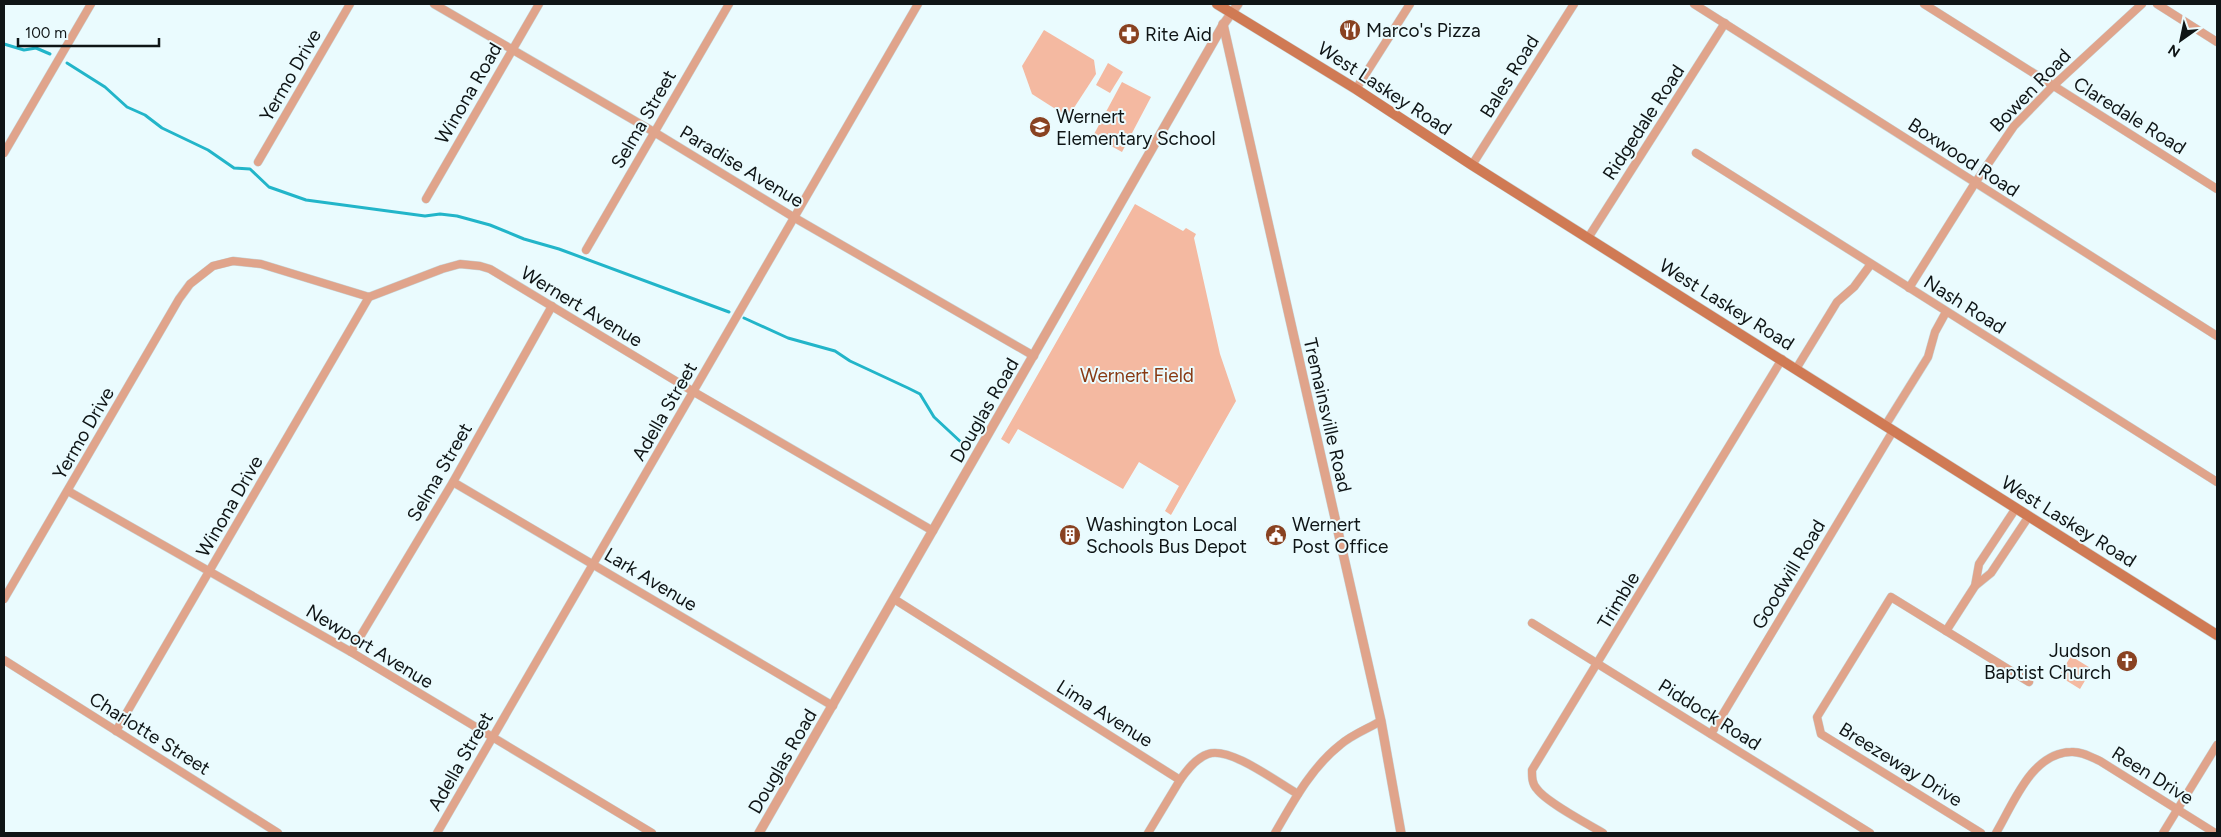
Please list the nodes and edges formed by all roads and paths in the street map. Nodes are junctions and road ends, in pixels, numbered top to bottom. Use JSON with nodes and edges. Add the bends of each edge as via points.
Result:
{"nodes":[{"id":1,"x":90,"y":4,"type":"edge"},
{"id":2,"x":350,"y":4,"type":"edge"},
{"id":3,"x":434,"y":4,"type":"edge"},
{"id":4,"x":539,"y":4,"type":"edge"},
{"id":5,"x":729,"y":4,"type":"edge"},
{"id":6,"x":918,"y":4,"type":"edge"},
{"id":7,"x":1410,"y":4,"type":"edge"},
{"id":8,"x":1574,"y":4,"type":"edge"},
{"id":9,"x":1694,"y":4,"type":"edge"},
{"id":10,"x":1924,"y":4,"type":"edge"},
{"id":11,"x":2142,"y":4,"type":"edge"},
{"id":12,"x":2157,"y":4,"type":"edge"},
{"id":13,"x":1227,"y":6,"type":"edge"},
{"id":14,"x":1725,"y":23,"type":"junction"},
{"id":15,"x":1223,"y":26,"type":"junction"},
{"id":16,"x":2217,"y":42,"type":"edge"},
{"id":17,"x":512,"y":50,"type":"junction"},
{"id":18,"x":2053,"y":86,"type":"junction"},
{"id":19,"x":1356,"y":89,"type":"junction"},
{"id":20,"x":654,"y":132,"type":"junction"},
{"id":21,"x":4,"y":153,"type":"edge"},
{"id":22,"x":1696,"y":153,"type":"dead end"},
{"id":23,"x":258,"y":162,"type":"dead end"},
{"id":24,"x":1472,"y":165,"type":"junction"},
{"id":25,"x":1975,"y":183,"type":"junction"},
{"id":26,"x":2217,"y":189,"type":"edge"},
{"id":27,"x":426,"y":199,"type":"dead end"},
{"id":28,"x":795,"y":218,"type":"junction"},
{"id":29,"x":1588,"y":238,"type":"junction"},
{"id":30,"x":586,"y":250,"type":"dead end"},
{"id":31,"x":1871,"y":264,"type":"junction"},
{"id":32,"x":1909,"y":288,"type":"junction"},
{"id":33,"x":369,"y":297,"type":"junction"},
{"id":34,"x":552,"y":306,"type":"junction"},
{"id":35,"x":1946,"y":312,"type":"junction"},
{"id":36,"x":2217,"y":336,"type":"edge"},
{"id":37,"x":1034,"y":356,"type":"junction"},
{"id":38,"x":1782,"y":359,"type":"junction"},
{"id":39,"x":1796,"y":369,"type":"junction"},
{"id":40,"x":694,"y":392,"type":"junction"},
{"id":41,"x":1889,"y":428,"type":"junction"},
{"id":42,"x":453,"y":482,"type":"junction"},
{"id":43,"x":2217,"y":482,"type":"edge"},
{"id":44,"x":68,"y":491,"type":"junction"},
{"id":45,"x":2016,"y":508,"type":"junction"},
{"id":46,"x":2029,"y":516,"type":"junction"},
{"id":47,"x":933,"y":531,"type":"junction"},
{"id":48,"x":593,"y":564,"type":"junction"},
{"id":49,"x":209,"y":572,"type":"junction"},
{"id":50,"x":1975,"y":586,"type":"junction"},
{"id":51,"x":4,"y":599,"type":"edge"},
{"id":52,"x":894,"y":599,"type":"junction"},
{"id":53,"x":1532,"y":623,"type":"dead end"},
{"id":54,"x":1946,"y":631,"type":"junction"},
{"id":55,"x":2217,"y":635,"type":"edge"},
{"id":56,"x":351,"y":652,"type":"junction"},
{"id":57,"x":4,"y":660,"type":"edge"},
{"id":58,"x":1598,"y":663,"type":"junction"},
{"id":59,"x":2029,"y":682,"type":"dead end"},
{"id":60,"x":833,"y":706,"type":"junction"},
{"id":61,"x":1380,"y":722,"type":"junction"},
{"id":62,"x":116,"y":731,"type":"junction"},
{"id":63,"x":1711,"y":734,"type":"junction"},
{"id":64,"x":492,"y":738,"type":"junction"},
{"id":65,"x":2217,"y":745,"type":"edge"},
{"id":66,"x":1180,"y":780,"type":"junction"},
{"id":67,"x":1298,"y":794,"type":"junction"},
{"id":68,"x":2178,"y":810,"type":"junction"},
{"id":69,"x":1401,"y":832,"type":"edge"},
{"id":70,"x":278,"y":833,"type":"edge"},
{"id":71,"x":437,"y":833,"type":"edge"},
{"id":72,"x":652,"y":833,"type":"edge"},
{"id":73,"x":759,"y":833,"type":"edge"},
{"id":74,"x":1148,"y":833,"type":"edge"},
{"id":75,"x":1275,"y":833,"type":"edge"},
{"id":76,"x":1603,"y":833,"type":"edge"},
{"id":77,"x":1870,"y":833,"type":"edge"},
{"id":78,"x":1981,"y":833,"type":"edge"},
{"id":79,"x":1996,"y":833,"type":"edge"},
{"id":80,"x":2164,"y":833,"type":"edge"},
{"id":81,"x":2215,"y":833,"type":"edge"}],
"edges":[{"from":1,"to":21,"type":"street"},
{"from":2,"to":23,"type":"street","name":"Yermo Drive"},
{"from":3,"to":17,"type":"street","name":"Paradise Avenue"},
{"from":4,"to":17,"type":"street","name":"Winona Road"},
{"from":5,"to":20,"type":"street","name":"Selma Street"},
{"from":6,"to":28,"type":"street","name":"Adella Street"},
{"from":7,"to":19,"type":"street"},
{"from":8,"to":24,"type":"street","name":"Bales Road"},
{"from":9,"to":14,"type":"street","name":"Boxwood Road"},
{"from":10,"to":18,"type":"street","name":"Claredale Road"},
{"from":11,"to":18,"type":"street","name":"Bowen Road"},
{"from":12,"to":16,"type":"street"},
{"from":13,"to":15,"type":"street","name":"Douglas Road"},
{"from":13,"to":19,"type":"main road","name":"West Laskey Road"},
{"from":14,"to":25,"type":"street","name":"Boxwood Road"},
{"from":14,"to":29,"type":"street","name":"Ridgedale Road"},
{"from":15,"to":37,"type":"street","name":"Douglas Road"},
{"from":15,"to":61,"type":"street","name":"Tremainsville Road"},
{"from":17,"to":20,"type":"street","name":"Paradise Avenue"},
{"from":17,"to":27,"type":"street","name":"Winona Road"},
{"from":18,"to":25,"type":"street","name":"Bowen Road","via":[[2014,126]]},
{"from":18,"to":26,"type":"street","name":"Claredale Road"},
{"from":19,"to":24,"type":"main road","name":"West Laskey Road"},
{"from":20,"to":28,"type":"street","name":"Paradise Avenue"},
{"from":20,"to":30,"type":"street","name":"Selma Street"},
{"from":22,"to":31,"type":"street","name":"Nash Road"},
{"from":24,"to":29,"type":"main road","name":"West Laskey Road"},
{"from":25,"to":32,"type":"street","name":"Bowen Road"},
{"from":25,"to":36,"type":"street","name":"Boxwood Road"},
{"from":28,"to":37,"type":"street","name":"Paradise Avenue"},
{"from":28,"to":40,"type":"street","name":"Adella Street"},
{"from":29,"to":38,"type":"main road","name":"West Laskey Road"},
{"from":31,"to":32,"type":"street","name":"Nash Road"},
{"from":31,"to":39,"type":"street","via":[[1854,287],[1837,302]]},
{"from":32,"to":35,"type":"street","name":"Nash Road"},
{"from":33,"to":34,"type":"street","name":"Wernert Avenue","via":[[442,269],[471,264],[490,269]]},
{"from":33,"to":44,"type":"street","name":"Yermo Drive","via":[[261,264],[233,261],[213,266],[190,284],[178,299]]},
{"from":33,"to":49,"type":"street","name":"Winona Drive"},
{"from":34,"to":40,"type":"street","name":"Wernert Avenue"},
{"from":34,"to":42,"type":"street","name":"Selma Street"},
{"from":35,"to":41,"type":"street","name":"Goodwill Road","via":[[1935,332],[1928,357]]},
{"from":35,"to":43,"type":"street","name":"Nash Road"},
{"from":37,"to":47,"type":"street","name":"Douglas Road"},
{"from":38,"to":39,"type":"main road","name":"West Laskey Road"},
{"from":38,"to":58,"type":"street","name":"Trimble"},
{"from":39,"to":41,"type":"main road","name":"West Laskey Road"},
{"from":40,"to":47,"type":"street","name":"Wernert Avenue"},
{"from":40,"to":48,"type":"street","name":"Adella Street"},
{"from":41,"to":45,"type":"main road","name":"West Laskey Road"},
{"from":41,"to":63,"type":"street","name":"Goodwill Road"},
{"from":42,"to":48,"type":"street","name":"Lark Avenue"},
{"from":42,"to":56,"type":"street","name":"Selma Street"},
{"from":44,"to":49,"type":"street","name":"Newport Avenue"},
{"from":44,"to":51,"type":"street","name":"Yermo Drive"},
{"from":45,"to":46,"type":"main road","name":"West Laskey Road"},
{"from":45,"to":50,"type":"street","via":[[1979,564]]},
{"from":46,"to":50,"type":"street","via":[[1991,573]]},
{"from":46,"to":55,"type":"main road","name":"West Laskey Road"},
{"from":47,"to":52,"type":"street","name":"Douglas Road"},
{"from":48,"to":60,"type":"street","name":"Lark Avenue"},
{"from":48,"to":64,"type":"street","name":"Adella Street"},
{"from":49,"to":56,"type":"street","name":"Newport Avenue"},
{"from":49,"to":62,"type":"street","name":"Winona Drive"},
{"from":50,"to":54,"type":"street"},
{"from":52,"to":60,"type":"street","name":"Douglas Road"},
{"from":52,"to":66,"type":"street","name":"Lima Avenue"},
{"from":53,"to":58,"type":"street","name":"Piddock Road"},
{"from":54,"to":59,"type":"street","name":"Breezeway Drive"},
{"from":54,"to":78,"type":"street","name":"Breezeway Drive","via":[[1891,597],[1817,717],[1821,734]]},
{"from":56,"to":64,"type":"street","name":"Newport Avenue"},
{"from":57,"to":62,"type":"street","name":"Charlotte Street"},
{"from":58,"to":63,"type":"street","name":"Piddock Road"},
{"from":58,"to":76,"type":"street","name":"Trimble","via":[[1537,760],[1532,778],[1545,797]]},
{"from":60,"to":73,"type":"street","name":"Douglas Road"},
{"from":61,"to":67,"type":"street","via":[[1340,744]]},
{"from":61,"to":69,"type":"street","name":"Tremainsville Road"},
{"from":62,"to":70,"type":"street","name":"Charlotte Street"},
{"from":63,"to":77,"type":"street","name":"Piddock Road"},
{"from":64,"to":71,"type":"street","name":"Adella Street"},
{"from":64,"to":72,"type":"street","name":"Newport Avenue"},
{"from":65,"to":68,"type":"street"},
{"from":66,"to":67,"type":"street","via":[[1191,765],[1207,754],[1220,752],[1236,757]]},
{"from":66,"to":74,"type":"street"},
{"from":67,"to":75,"type":"street"},
{"from":68,"to":79,"type":"street","name":"Reen Drive","via":[[2100,761],[2071,752],[2050,757],[2035,769]]},
{"from":68,"to":80,"type":"street"},
{"from":68,"to":81,"type":"street","name":"Reen Drive"}]}
